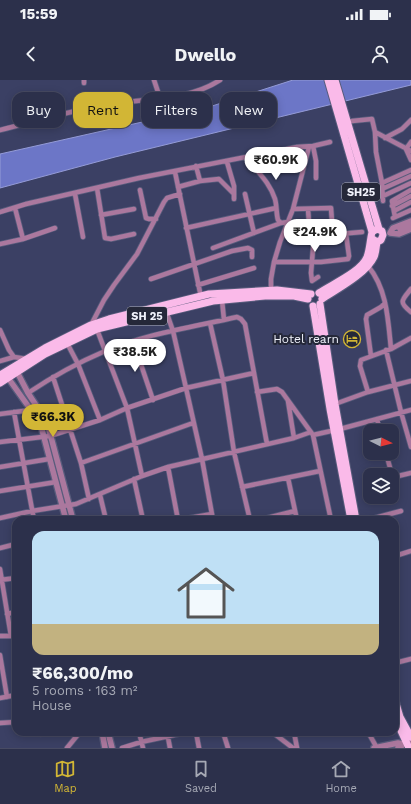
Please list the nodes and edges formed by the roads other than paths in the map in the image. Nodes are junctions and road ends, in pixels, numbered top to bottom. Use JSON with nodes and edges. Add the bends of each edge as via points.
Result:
{"nodes":[{"id":1,"x":154,"y":80,"type":"edge"},
{"id":2,"x":220,"y":80,"type":"edge"},
{"id":3,"x":328,"y":80,"type":"edge"},
{"id":4,"x":335,"y":80,"type":"edge"},
{"id":5,"x":158,"y":92,"type":"edge"},
{"id":6,"x":194,"y":92,"type":"edge"},
{"id":7,"x":141,"y":100,"type":"edge"},
{"id":8,"x":411,"y":120,"type":"edge"},
{"id":9,"x":352,"y":121,"type":"dead end"},
{"id":10,"x":0,"y":130,"type":"edge"},
{"id":11,"x":375,"y":132,"type":"junction"},
{"id":12,"x":385,"y":138,"type":"junction"},
{"id":13,"x":330,"y":142,"type":"dead end"},
{"id":14,"x":411,"y":142,"type":"edge"},
{"id":15,"x":311,"y":147,"type":"junction"},
{"id":16,"x":409,"y":150,"type":"edge"},
{"id":17,"x":353,"y":152,"type":"junction"},
{"id":18,"x":246,"y":158,"type":"junction"},
{"id":19,"x":411,"y":160,"type":"edge"},
{"id":20,"x":227,"y":162,"type":"junction"},
{"id":21,"x":196,"y":166,"type":"junction"},
{"id":22,"x":411,"y":170,"type":"edge"},
{"id":23,"x":175,"y":172,"type":"junction"},
{"id":24,"x":411,"y":176,"type":"edge"},
{"id":25,"x":316,"y":178,"type":"dead end"},
{"id":26,"x":200,"y":181,"type":"junction"},
{"id":27,"x":382,"y":183,"type":"junction"},
{"id":28,"x":411,"y":183,"type":"edge"},
{"id":29,"x":178,"y":187,"type":"junction"},
{"id":30,"x":97,"y":188,"type":"junction"},
{"id":31,"x":382,"y":188,"type":"junction"},
{"id":32,"x":140,"y":190,"type":"dead end"},
{"id":33,"x":411,"y":190,"type":"edge"},
{"id":34,"x":75,"y":194,"type":"junction"},
{"id":35,"x":180,"y":194,"type":"junction"},
{"id":36,"x":245,"y":194,"type":"dead end"},
{"id":37,"x":411,"y":196,"type":"edge"},
{"id":38,"x":411,"y":202,"type":"edge"},
{"id":39,"x":392,"y":206,"type":"junction"},
{"id":40,"x":15,"y":208,"type":"junction"},
{"id":41,"x":276,"y":208,"type":"junction"},
{"id":42,"x":134,"y":209,"type":"dead end"},
{"id":43,"x":308,"y":209,"type":"junction"},
{"id":44,"x":293,"y":210,"type":"junction"},
{"id":45,"x":411,"y":210,"type":"edge"},
{"id":46,"x":394,"y":211,"type":"junction"},
{"id":47,"x":0,"y":212,"type":"edge"},
{"id":48,"x":101,"y":215,"type":"junction"},
{"id":49,"x":249,"y":215,"type":"junction"},
{"id":50,"x":156,"y":219,"type":"junction"},
{"id":51,"x":411,"y":221,"type":"edge"},
{"id":52,"x":288,"y":222,"type":"junction"},
{"id":53,"x":281,"y":223,"type":"junction"},
{"id":54,"x":411,"y":225,"type":"edge"},
{"id":55,"x":55,"y":228,"type":"dead end"},
{"id":56,"x":186,"y":228,"type":"junction"},
{"id":57,"x":411,"y":229,"type":"edge"},
{"id":58,"x":362,"y":232,"type":"dead end"},
{"id":59,"x":254,"y":233,"type":"junction"},
{"id":60,"x":134,"y":234,"type":"dead end"},
{"id":61,"x":346,"y":234,"type":"junction"},
{"id":62,"x":282,"y":235,"type":"junction"},
{"id":63,"x":334,"y":235,"type":"junction"},
{"id":64,"x":379,"y":235,"type":"junction"},
{"id":65,"x":84,"y":236,"type":"dead end"},
{"id":66,"x":312,"y":237,"type":"junction"},
{"id":67,"x":23,"y":239,"type":"junction"},
{"id":68,"x":0,"y":244,"type":"edge"},
{"id":69,"x":213,"y":248,"type":"dead end"},
{"id":70,"x":252,"y":257,"type":"dead end"},
{"id":71,"x":312,"y":261,"type":"junction"},
{"id":72,"x":274,"y":262,"type":"junction"},
{"id":73,"x":194,"y":264,"type":"junction"},
{"id":74,"x":368,"y":266,"type":"junction"},
{"id":75,"x":254,"y":268,"type":"dead end"},
{"id":76,"x":318,"y":277,"type":"dead end"},
{"id":77,"x":151,"y":279,"type":"dead end"},
{"id":78,"x":198,"y":285,"type":"junction"},
{"id":79,"x":411,"y":289,"type":"edge"},
{"id":80,"x":271,"y":293,"type":"junction"},
{"id":81,"x":202,"y":299,"type":"junction"},
{"id":82,"x":315,"y":299,"type":"junction"},
{"id":83,"x":222,"y":300,"type":"junction"},
{"id":84,"x":385,"y":303,"type":"junction"},
{"id":85,"x":165,"y":308,"type":"junction"},
{"id":86,"x":411,"y":312,"type":"edge"},
{"id":87,"x":224,"y":320,"type":"junction"},
{"id":88,"x":210,"y":323,"type":"junction"},
{"id":89,"x":95,"y":326,"type":"junction"},
{"id":90,"x":0,"y":330,"type":"edge"},
{"id":91,"x":173,"y":331,"type":"junction"},
{"id":92,"x":411,"y":338,"type":"edge"},
{"id":93,"x":133,"y":342,"type":"junction"},
{"id":94,"x":67,"y":343,"type":"junction"},
{"id":95,"x":391,"y":349,"type":"junction"},
{"id":96,"x":386,"y":350,"type":"junction"},
{"id":97,"x":104,"y":351,"type":"junction"},
{"id":98,"x":371,"y":356,"type":"junction"},
{"id":99,"x":14,"y":357,"type":"junction"},
{"id":100,"x":0,"y":361,"type":"edge"},
{"id":101,"x":28,"y":361,"type":"junction"},
{"id":102,"x":78,"y":364,"type":"junction"},
{"id":103,"x":16,"y":369,"type":"junction"},
{"id":104,"x":254,"y":373,"type":"junction"},
{"id":105,"x":4,"y":375,"type":"edge"},
{"id":106,"x":53,"y":377,"type":"junction"},
{"id":107,"x":223,"y":380,"type":"junction"},
{"id":108,"x":411,"y":381,"type":"edge"},
{"id":109,"x":0,"y":383,"type":"edge"},
{"id":110,"x":394,"y":386,"type":"junction"},
{"id":111,"x":186,"y":388,"type":"junction"},
{"id":112,"x":257,"y":392,"type":"junction"},
{"id":113,"x":368,"y":392,"type":"junction"},
{"id":114,"x":28,"y":393,"type":"junction"},
{"id":115,"x":288,"y":399,"type":"junction"},
{"id":116,"x":153,"y":400,"type":"junction"},
{"id":117,"x":335,"y":404,"type":"junction"},
{"id":118,"x":127,"y":408,"type":"junction"},
{"id":119,"x":31,"y":410,"type":"junction"},
{"id":120,"x":411,"y":410,"type":"edge"},
{"id":121,"x":14,"y":412,"type":"junction"},
{"id":122,"x":401,"y":412,"type":"junction"},
{"id":123,"x":0,"y":414,"type":"edge"},
{"id":124,"x":377,"y":419,"type":"junction"},
{"id":125,"x":100,"y":420,"type":"junction"},
{"id":126,"x":193,"y":423,"type":"junction"},
{"id":127,"x":378,"y":424,"type":"edge"},
{"id":128,"x":71,"y":430,"type":"junction"},
{"id":129,"x":337,"y":430,"type":"junction"},
{"id":130,"x":312,"y":434,"type":"junction"},
{"id":131,"x":43,"y":436,"type":"junction"},
{"id":132,"x":50,"y":436,"type":"junction"},
{"id":133,"x":294,"y":438,"type":"junction"},
{"id":134,"x":19,"y":439,"type":"junction"},
{"id":135,"x":0,"y":442,"type":"edge"},
{"id":136,"x":135,"y":444,"type":"junction"},
{"id":137,"x":267,"y":444,"type":"junction"},
{"id":138,"x":411,"y":447,"type":"edge"},
{"id":139,"x":234,"y":452,"type":"junction"},
{"id":140,"x":49,"y":459,"type":"junction"},
{"id":141,"x":202,"y":459,"type":"junction"},
{"id":142,"x":24,"y":462,"type":"junction"},
{"id":143,"x":81,"y":463,"type":"junction"},
{"id":144,"x":0,"y":467,"type":"edge"},
{"id":145,"x":168,"y":467,"type":"junction"},
{"id":146,"x":320,"y":470,"type":"junction"},
{"id":147,"x":411,"y":473,"type":"edge"},
{"id":148,"x":142,"y":476,"type":"junction"},
{"id":149,"x":399,"y":476,"type":"edge"},
{"id":150,"x":288,"y":478,"type":"junction"},
{"id":151,"x":134,"y":479,"type":"junction"},
{"id":152,"x":56,"y":482,"type":"junction"},
{"id":153,"x":28,"y":486,"type":"junction"},
{"id":154,"x":242,"y":487,"type":"junction"},
{"id":155,"x":0,"y":491,"type":"edge"},
{"id":156,"x":100,"y":495,"type":"junction"},
{"id":157,"x":89,"y":499,"type":"junction"},
{"id":158,"x":70,"y":506,"type":"junction"},
{"id":159,"x":63,"y":507,"type":"junction"},
{"id":160,"x":32,"y":511,"type":"junction"},
{"id":161,"x":295,"y":511,"type":"junction"},
{"id":162,"x":401,"y":511,"type":"dead end"},
{"id":163,"x":212,"y":514,"type":"joint"},
{"id":164,"x":33,"y":516,"type":"edge"},
{"id":165,"x":65,"y":516,"type":"edge"},
{"id":166,"x":72,"y":516,"type":"edge"},
{"id":167,"x":105,"y":516,"type":"edge"},
{"id":168,"x":142,"y":516,"type":"edge"},
{"id":169,"x":177,"y":516,"type":"edge"},
{"id":170,"x":201,"y":516,"type":"edge"},
{"id":171,"x":249,"y":516,"type":"edge"},
{"id":172,"x":275,"y":516,"type":"edge"},
{"id":173,"x":296,"y":516,"type":"edge"},
{"id":174,"x":330,"y":516,"type":"edge"},
{"id":175,"x":350,"y":516,"type":"edge"},
{"id":176,"x":355,"y":516,"type":"edge"},
{"id":177,"x":382,"y":516,"type":"edge"},
{"id":178,"x":0,"y":518,"type":"edge"},
{"id":179,"x":12,"y":545,"type":"edge"},
{"id":180,"x":0,"y":548,"type":"edge"},
{"id":181,"x":410,"y":553,"type":"edge"},
{"id":182,"x":399,"y":555,"type":"edge"},
{"id":183,"x":0,"y":569,"type":"edge"},
{"id":184,"x":12,"y":579,"type":"edge"},
{"id":185,"x":1,"y":580,"type":"edge"},
{"id":186,"x":6,"y":608,"type":"junction"},
{"id":187,"x":0,"y":609,"type":"edge"},
{"id":188,"x":12,"y":613,"type":"edge"},
{"id":189,"x":7,"y":614,"type":"junction"},
{"id":190,"x":12,"y":632,"type":"edge"},
{"id":191,"x":0,"y":636,"type":"edge"},
{"id":192,"x":12,"y":636,"type":"edge"},
{"id":193,"x":0,"y":657,"type":"edge"},
{"id":194,"x":411,"y":659,"type":"edge"},
{"id":195,"x":399,"y":662,"type":"edge"},
{"id":196,"x":12,"y":696,"type":"edge"},
{"id":197,"x":7,"y":697,"type":"junction"},
{"id":198,"x":0,"y":698,"type":"edge"},
{"id":199,"x":399,"y":714,"type":"edge"},
{"id":200,"x":12,"y":722,"type":"edge"},
{"id":201,"x":0,"y":723,"type":"edge"},
{"id":202,"x":399,"y":727,"type":"edge"},
{"id":203,"x":77,"y":736,"type":"edge"},
{"id":204,"x":103,"y":736,"type":"edge"},
{"id":205,"x":109,"y":736,"type":"edge"},
{"id":206,"x":140,"y":736,"type":"edge"},
{"id":207,"x":161,"y":736,"type":"edge"},
{"id":208,"x":167,"y":736,"type":"edge"},
{"id":209,"x":197,"y":736,"type":"edge"},
{"id":210,"x":224,"y":736,"type":"edge"},
{"id":211,"x":277,"y":736,"type":"edge"},
{"id":212,"x":295,"y":736,"type":"edge"},
{"id":213,"x":370,"y":736,"type":"edge"},
{"id":214,"x":142,"y":742,"type":"junction"},
{"id":215,"x":406,"y":744,"type":"edge"},
{"id":216,"x":67,"y":748,"type":"edge"},
{"id":217,"x":105,"y":748,"type":"edge"},
{"id":218,"x":112,"y":748,"type":"edge"},
{"id":219,"x":122,"y":748,"type":"edge"},
{"id":220,"x":143,"y":748,"type":"edge"},
{"id":221,"x":170,"y":748,"type":"edge"},
{"id":222,"x":199,"y":748,"type":"edge"},
{"id":223,"x":228,"y":748,"type":"edge"},
{"id":224,"x":293,"y":748,"type":"edge"},
{"id":225,"x":297,"y":748,"type":"edge"},
{"id":226,"x":376,"y":748,"type":"edge"}],
"edges":[{"from":1,"to":5,"type":"street"},
{"from":2,"to":6,"type":"street"},
{"from":3,"to":17,"type":"main road","number":"SH25"},
{"from":4,"to":17,"type":"main road","number":"SH25"},
{"from":7,"to":10,"type":"street","via":[[73,111]]},
{"from":8,"to":12,"type":"street","via":[[402,129]]},
{"from":9,"to":11,"type":"street","via":[[372,119]]},
{"from":11,"to":12,"type":"street"},
{"from":11,"to":27,"type":"street"},
{"from":12,"to":16,"type":"street"},
{"from":13,"to":15,"type":"street"},
{"from":14,"to":16,"type":"street"},
{"from":15,"to":18,"type":"street","via":[[297,147]]},
{"from":15,"to":25,"type":"street","via":[[316,161]]},
{"from":15,"to":44,"type":"street"},
{"from":16,"to":19,"type":"street"},
{"from":17,"to":64,"type":"main road","number":"SH25"},
{"from":18,"to":20,"type":"street"},
{"from":18,"to":41,"type":"street","via":[[266,181],[275,198]]},
{"from":20,"to":21,"type":"street"},
{"from":20,"to":26,"type":"street","via":[[234,196],[218,179]]},
{"from":21,"to":23,"type":"street"},
{"from":21,"to":26,"type":"street"},
{"from":22,"to":27,"type":"street"},
{"from":23,"to":29,"type":"street"},
{"from":23,"to":30,"type":"street"},
{"from":24,"to":31,"type":"street"},
{"from":26,"to":29,"type":"street"},
{"from":27,"to":31,"type":"street"},
{"from":28,"to":31,"type":"street","via":[[383,199]]},
{"from":29,"to":35,"type":"street"},
{"from":30,"to":34,"type":"street"},
{"from":30,"to":48,"type":"street"},
{"from":32,"to":50,"type":"street","via":[[146,218]]},
{"from":33,"to":39,"type":"street","via":[[393,200]]},
{"from":34,"to":40,"type":"street"},
{"from":34,"to":65,"type":"street"},
{"from":35,"to":50,"type":"street","via":[[167,198]]},
{"from":35,"to":56,"type":"street"},
{"from":36,"to":49,"type":"street"},
{"from":37,"to":39,"type":"street"},
{"from":38,"to":46,"type":"street"},
{"from":39,"to":46,"type":"street"},
{"from":40,"to":47,"type":"street"},
{"from":40,"to":67,"type":"street"},
{"from":41,"to":49,"type":"street"},
{"from":41,"to":53,"type":"street"},
{"from":42,"to":48,"type":"street"},
{"from":43,"to":44,"type":"street"},
{"from":43,"to":63,"type":"street","via":[[332,208]]},
{"from":43,"to":66,"type":"street"},
{"from":44,"to":52,"type":"street"},
{"from":45,"to":46,"type":"street","via":[[394,218]]},
{"from":48,"to":60,"type":"street","via":[[105,238]]},
{"from":49,"to":56,"type":"street"},
{"from":49,"to":59,"type":"street"},
{"from":50,"to":89,"type":"street","via":[[137,254],[104,300]]},
{"from":51,"to":64,"type":"street"},
{"from":52,"to":53,"type":"street"},
{"from":52,"to":62,"type":"street"},
{"from":53,"to":59,"type":"street"},
{"from":54,"to":64,"type":"street"},
{"from":55,"to":67,"type":"street"},
{"from":56,"to":73,"type":"street"},
{"from":57,"to":64,"type":"street","via":[[399,234]]},
{"from":58,"to":61,"type":"street"},
{"from":59,"to":69,"type":"street"},
{"from":61,"to":63,"type":"street"},
{"from":61,"to":71,"type":"street","via":[[348,259]]},
{"from":62,"to":66,"type":"street"},
{"from":62,"to":72,"type":"street"},
{"from":63,"to":66,"type":"street"},
{"from":64,"to":74,"type":"main road","via":[[374,257]]},
{"from":64,"to":82,"type":"main road","via":[[362,264]]},
{"from":66,"to":71,"type":"street"},
{"from":67,"to":68,"type":"street"},
{"from":70,"to":73,"type":"street","via":[[252,250],[248,248]]},
{"from":71,"to":72,"type":"street"},
{"from":71,"to":76,"type":"street","via":[[312,281]]},
{"from":72,"to":80,"type":"street"},
{"from":73,"to":77,"type":"street"},
{"from":73,"to":78,"type":"street"},
{"from":74,"to":82,"type":"main road","via":[[356,277]]},
{"from":74,"to":84,"type":"street","via":[[379,282]]},
{"from":75,"to":78,"type":"street"},
{"from":78,"to":81,"type":"street"},
{"from":79,"to":86,"type":"street","via":[[402,303]]},
{"from":80,"to":81,"type":"main road","via":[[209,294]]},
{"from":80,"to":82,"type":"main road","number":"SH 25"},
{"from":80,"to":83,"type":"main road","number":"SH 25"},
{"from":81,"to":83,"type":"main road","number":"SH 25"},
{"from":81,"to":85,"type":"main road","number":"SH 25"},
{"from":82,"to":117,"type":"main road"},
{"from":82,"to":129,"type":"main road"},
{"from":83,"to":87,"type":"street"},
{"from":84,"to":95,"type":"street"},
{"from":84,"to":98,"type":"street","via":[[367,315]]},
{"from":85,"to":89,"type":"main road","number":"SH 25"},
{"from":85,"to":91,"type":"street"},
{"from":87,"to":88,"type":"street"},
{"from":87,"to":104,"type":"street","via":[[237,317],[245,324]]},
{"from":88,"to":91,"type":"street"},
{"from":88,"to":107,"type":"street"},
{"from":89,"to":94,"type":"main road","number":"SH 25"},
{"from":89,"to":97,"type":"street"},
{"from":89,"to":101,"type":"main road"},
{"from":90,"to":99,"type":"street"},
{"from":91,"to":93,"type":"street"},
{"from":91,"to":111,"type":"street"},
{"from":92,"to":95,"type":"street"},
{"from":93,"to":97,"type":"street"},
{"from":93,"to":116,"type":"street"},
{"from":94,"to":101,"type":"main road","number":"SH 25"},
{"from":94,"to":102,"type":"street"},
{"from":95,"to":96,"type":"street"},
{"from":96,"to":98,"type":"street"},
{"from":96,"to":110,"type":"street"},
{"from":97,"to":102,"type":"street"},
{"from":97,"to":118,"type":"street"},
{"from":98,"to":113,"type":"street","via":[[363,358],[360,362]]},
{"from":99,"to":100,"type":"street"},
{"from":99,"to":101,"type":"street"},
{"from":101,"to":103,"type":"main road","number":"SH 25"},
{"from":102,"to":106,"type":"street"},
{"from":102,"to":125,"type":"street"},
{"from":103,"to":105,"type":"main road","number":"SH 25"},
{"from":103,"to":114,"type":"street"},
{"from":104,"to":107,"type":"street"},
{"from":104,"to":112,"type":"street"},
{"from":105,"to":109,"type":"main road","number":"SH 25"},
{"from":105,"to":119,"type":"street"},
{"from":106,"to":114,"type":"street"},
{"from":106,"to":128,"type":"street"},
{"from":107,"to":111,"type":"street"},
{"from":107,"to":139,"type":"street"},
{"from":108,"to":110,"type":"street"},
{"from":110,"to":113,"type":"street"},
{"from":110,"to":122,"type":"street"},
{"from":111,"to":116,"type":"street"},
{"from":111,"to":126,"type":"street"},
{"from":112,"to":115,"type":"street","via":[[276,389]]},
{"from":112,"to":137,"type":"street"},
{"from":113,"to":117,"type":"street"},
{"from":114,"to":132,"type":"street","via":[[45,418]]},
{"from":115,"to":130,"type":"street"},
{"from":115,"to":133,"type":"street"},
{"from":116,"to":118,"type":"street"},
{"from":117,"to":129,"type":"main road"},
{"from":118,"to":125,"type":"street"},
{"from":118,"to":136,"type":"street"},
{"from":119,"to":121,"type":"street"},
{"from":119,"to":131,"type":"street","via":[[41,426]]},
{"from":120,"to":122,"type":"street"},
{"from":121,"to":123,"type":"street"},
{"from":121,"to":134,"type":"street"},
{"from":122,"to":124,"type":"street"},
{"from":122,"to":138,"type":"street"},
{"from":124,"to":127,"type":"street"},
{"from":124,"to":129,"type":"street"},
{"from":125,"to":128,"type":"street"},
{"from":126,"to":136,"type":"street"},
{"from":126,"to":141,"type":"street"},
{"from":128,"to":132,"type":"street"},
{"from":128,"to":143,"type":"street"},
{"from":129,"to":130,"type":"street"},
{"from":129,"to":175,"type":"main road"},
{"from":129,"to":176,"type":"main road"},
{"from":130,"to":133,"type":"street"},
{"from":130,"to":146,"type":"street"},
{"from":131,"to":132,"type":"street"},
{"from":131,"to":134,"type":"street"},
{"from":131,"to":140,"type":"street"},
{"from":132,"to":158,"type":"street"},
{"from":133,"to":137,"type":"street"},
{"from":134,"to":135,"type":"street"},
{"from":134,"to":142,"type":"street"},
{"from":136,"to":143,"type":"street"},
{"from":136,"to":148,"type":"street"},
{"from":137,"to":139,"type":"street"},
{"from":139,"to":141,"type":"street"},
{"from":139,"to":154,"type":"street"},
{"from":140,"to":142,"type":"street"},
{"from":140,"to":152,"type":"street"},
{"from":141,"to":145,"type":"street"},
{"from":141,"to":163,"type":"street"},
{"from":142,"to":144,"type":"street"},
{"from":142,"to":153,"type":"street"},
{"from":143,"to":157,"type":"street"},
{"from":145,"to":148,"type":"street"},
{"from":145,"to":169,"type":"street"},
{"from":146,"to":150,"type":"street"},
{"from":146,"to":174,"type":"street"},
{"from":147,"to":149,"type":"street"},
{"from":148,"to":151,"type":"street"},
{"from":150,"to":154,"type":"street"},
{"from":150,"to":161,"type":"street"},
{"from":151,"to":156,"type":"street"},
{"from":151,"to":168,"type":"street"},
{"from":152,"to":153,"type":"street"},
{"from":152,"to":159,"type":"street"},
{"from":153,"to":155,"type":"street"},
{"from":153,"to":160,"type":"street"},
{"from":154,"to":171,"type":"street"},
{"from":156,"to":157,"type":"street"},
{"from":156,"to":167,"type":"street"},
{"from":157,"to":158,"type":"street"},
{"from":158,"to":159,"type":"street"},
{"from":158,"to":166,"type":"street"},
{"from":159,"to":160,"type":"street"},
{"from":159,"to":165,"type":"street"},
{"from":160,"to":164,"type":"street"},
{"from":160,"to":178,"type":"street"},
{"from":161,"to":172,"type":"street"},
{"from":161,"to":173,"type":"street"},
{"from":162,"to":177,"type":"street"},
{"from":163,"to":170,"type":"street"},
{"from":179,"to":180,"type":"street"},
{"from":181,"to":182,"type":"street"},
{"from":183,"to":185,"type":"street"},
{"from":184,"to":185,"type":"street"},
{"from":185,"to":186,"type":"street"},
{"from":186,"to":187,"type":"street"},
{"from":186,"to":189,"type":"street"},
{"from":188,"to":189,"type":"street"},
{"from":189,"to":190,"type":"street"},
{"from":191,"to":192,"type":"street"},
{"from":193,"to":197,"type":"street"},
{"from":194,"to":195,"type":"street"},
{"from":196,"to":197,"type":"street"},
{"from":197,"to":198,"type":"street"},
{"from":199,"to":215,"type":"main road"},
{"from":200,"to":201,"type":"street"},
{"from":202,"to":215,"type":"main road"},
{"from":203,"to":216,"type":"street"},
{"from":204,"to":217,"type":"street"},
{"from":205,"to":218,"type":"street"},
{"from":206,"to":214,"type":"street"},
{"from":207,"to":214,"type":"street"},
{"from":208,"to":221,"type":"street"},
{"from":209,"to":222,"type":"street"},
{"from":210,"to":223,"type":"street"},
{"from":211,"to":224,"type":"street"},
{"from":212,"to":225,"type":"street"},
{"from":213,"to":226,"type":"street"},
{"from":214,"to":219,"type":"street"},
{"from":214,"to":220,"type":"street"},
{"from":215,"to":226,"type":"street","via":[[398,743]]}]}
